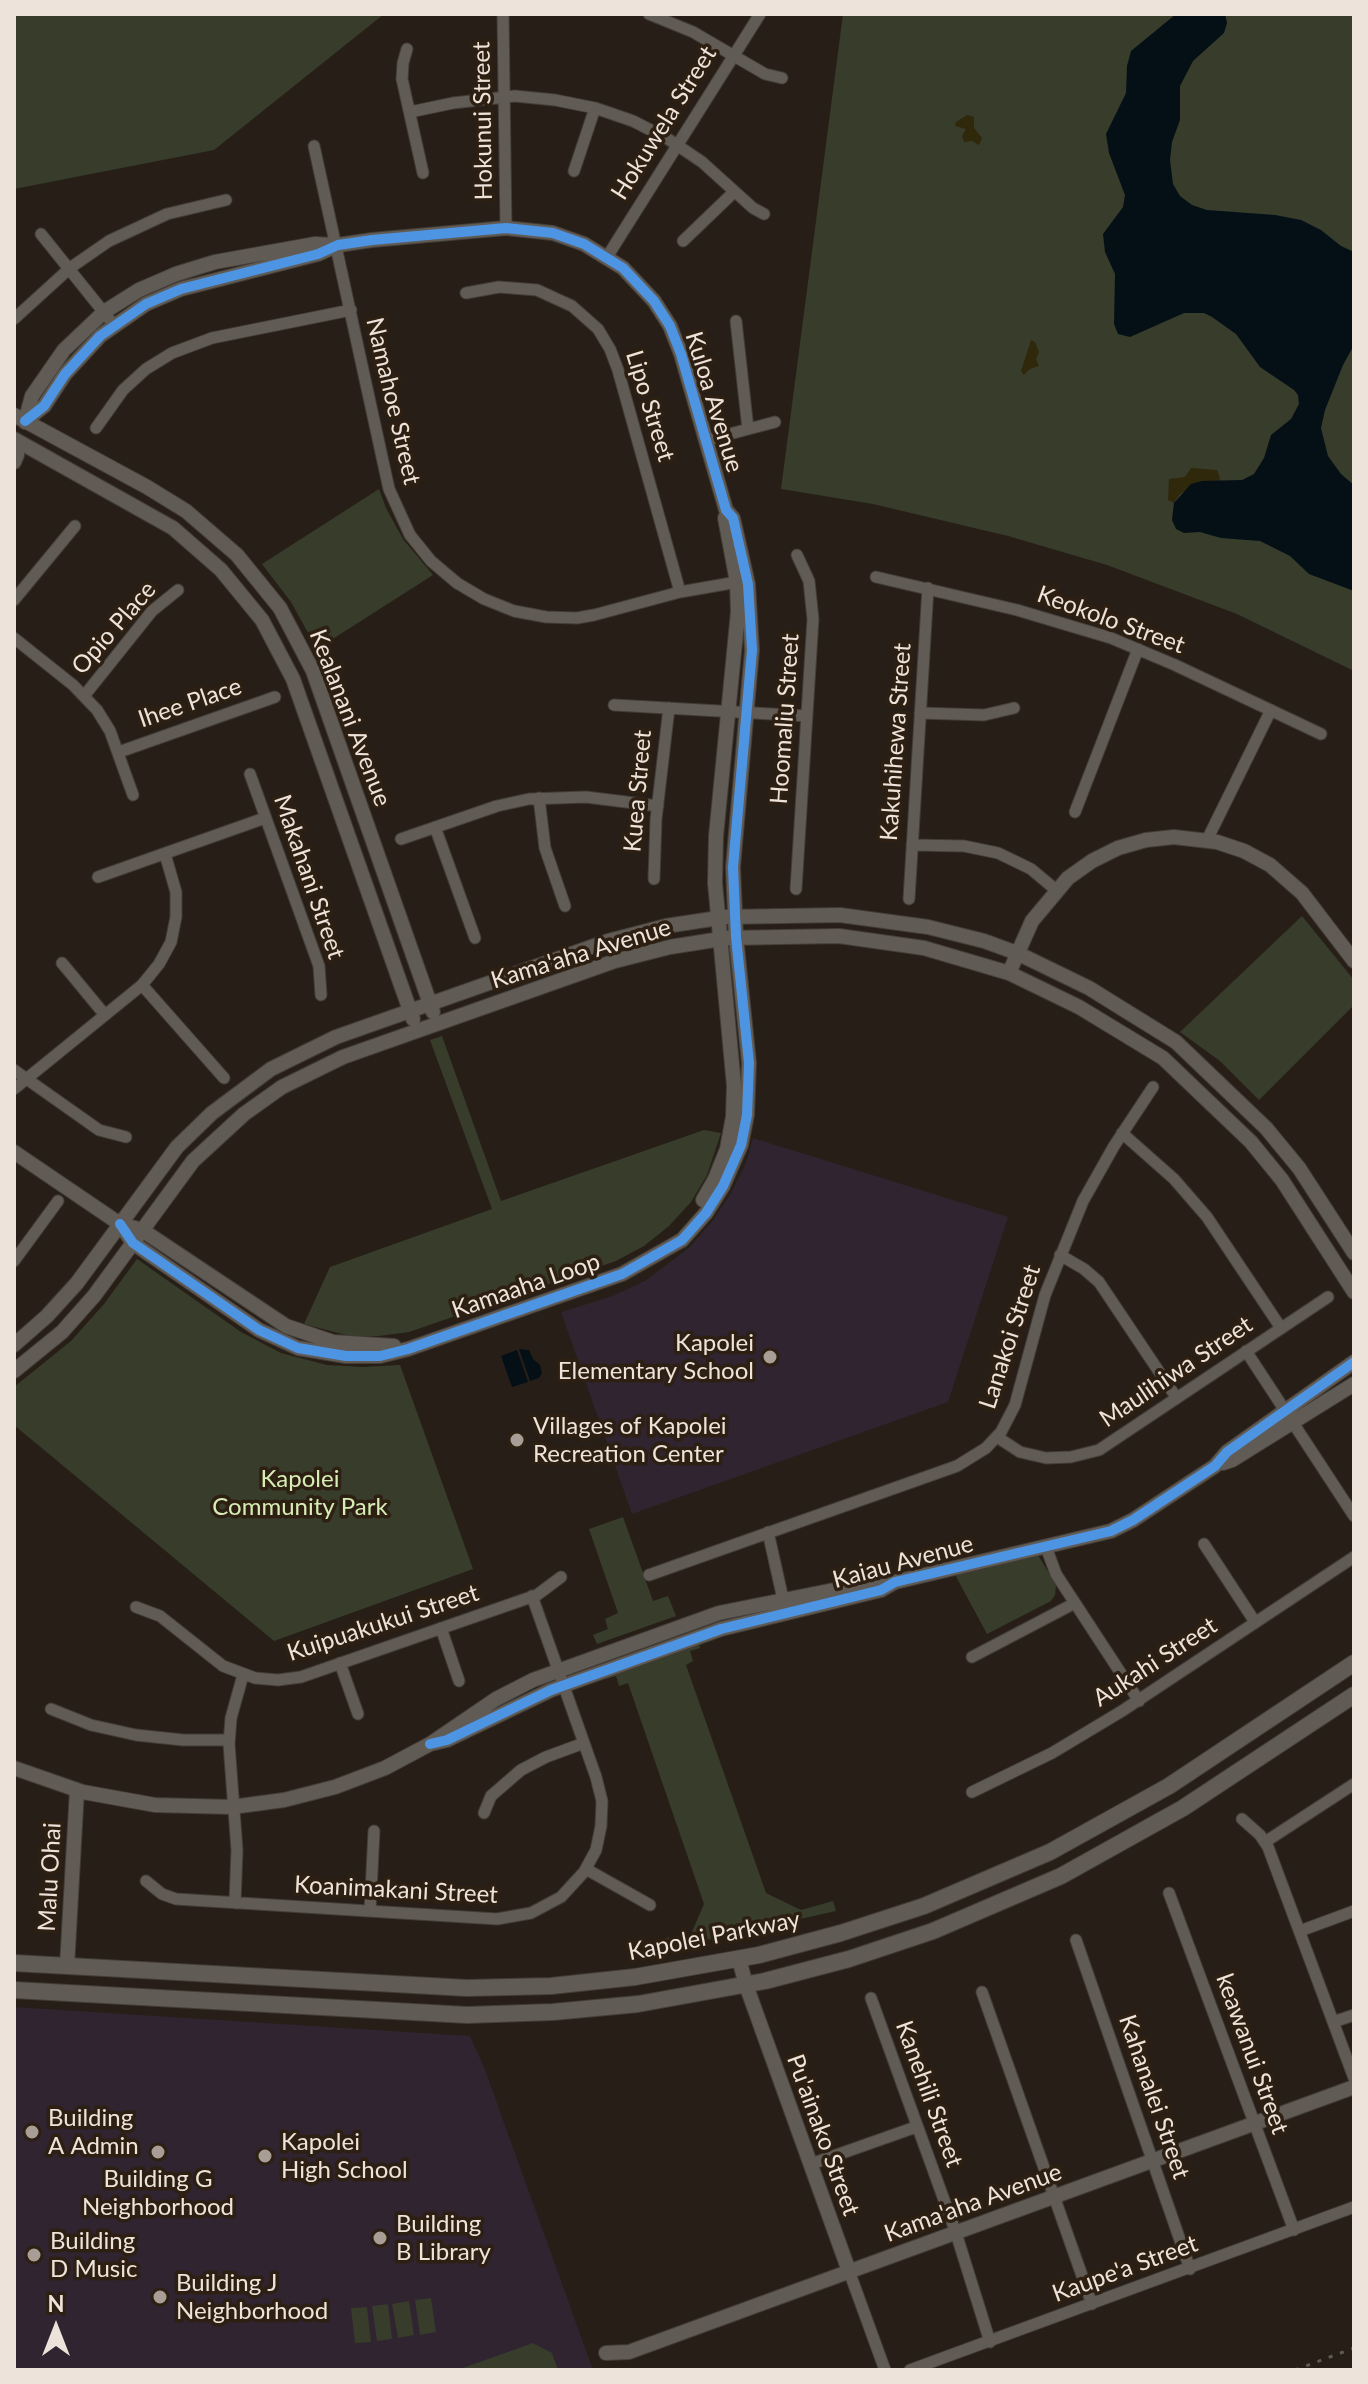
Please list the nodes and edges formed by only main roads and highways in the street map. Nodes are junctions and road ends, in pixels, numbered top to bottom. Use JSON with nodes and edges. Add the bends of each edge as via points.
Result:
{"nodes":[{"id":1,"x":1354,"y":1663,"type":"edge"},
{"id":2,"x":1354,"y":1695,"type":"edge"},
{"id":3,"x":14,"y":1963,"type":"edge"},
{"id":4,"x":67,"y":1966,"type":"junction"},
{"id":5,"x":14,"y":1990,"type":"edge"},
{"id":6,"x":66,"y":1993,"type":"junction"}],
"edges":[{"from":1,"to":4,"type":"main road","name":"Kapolei Parkway","via":[[1169,1786],[1050,1852],[881,1921],[739,1959],[593,1982],[467,1988]]},
{"from":2,"to":6,"type":"main road","via":[[1170,1817],[1061,1876],[977,1914],[807,1971],[681,1998],[596,2009],[467,2015]]},
{"from":3,"to":4,"type":"main road","name":"Kapolei Parkway"},
{"from":4,"to":6,"type":"main road"},
{"from":5,"to":6,"type":"main road"}]}
